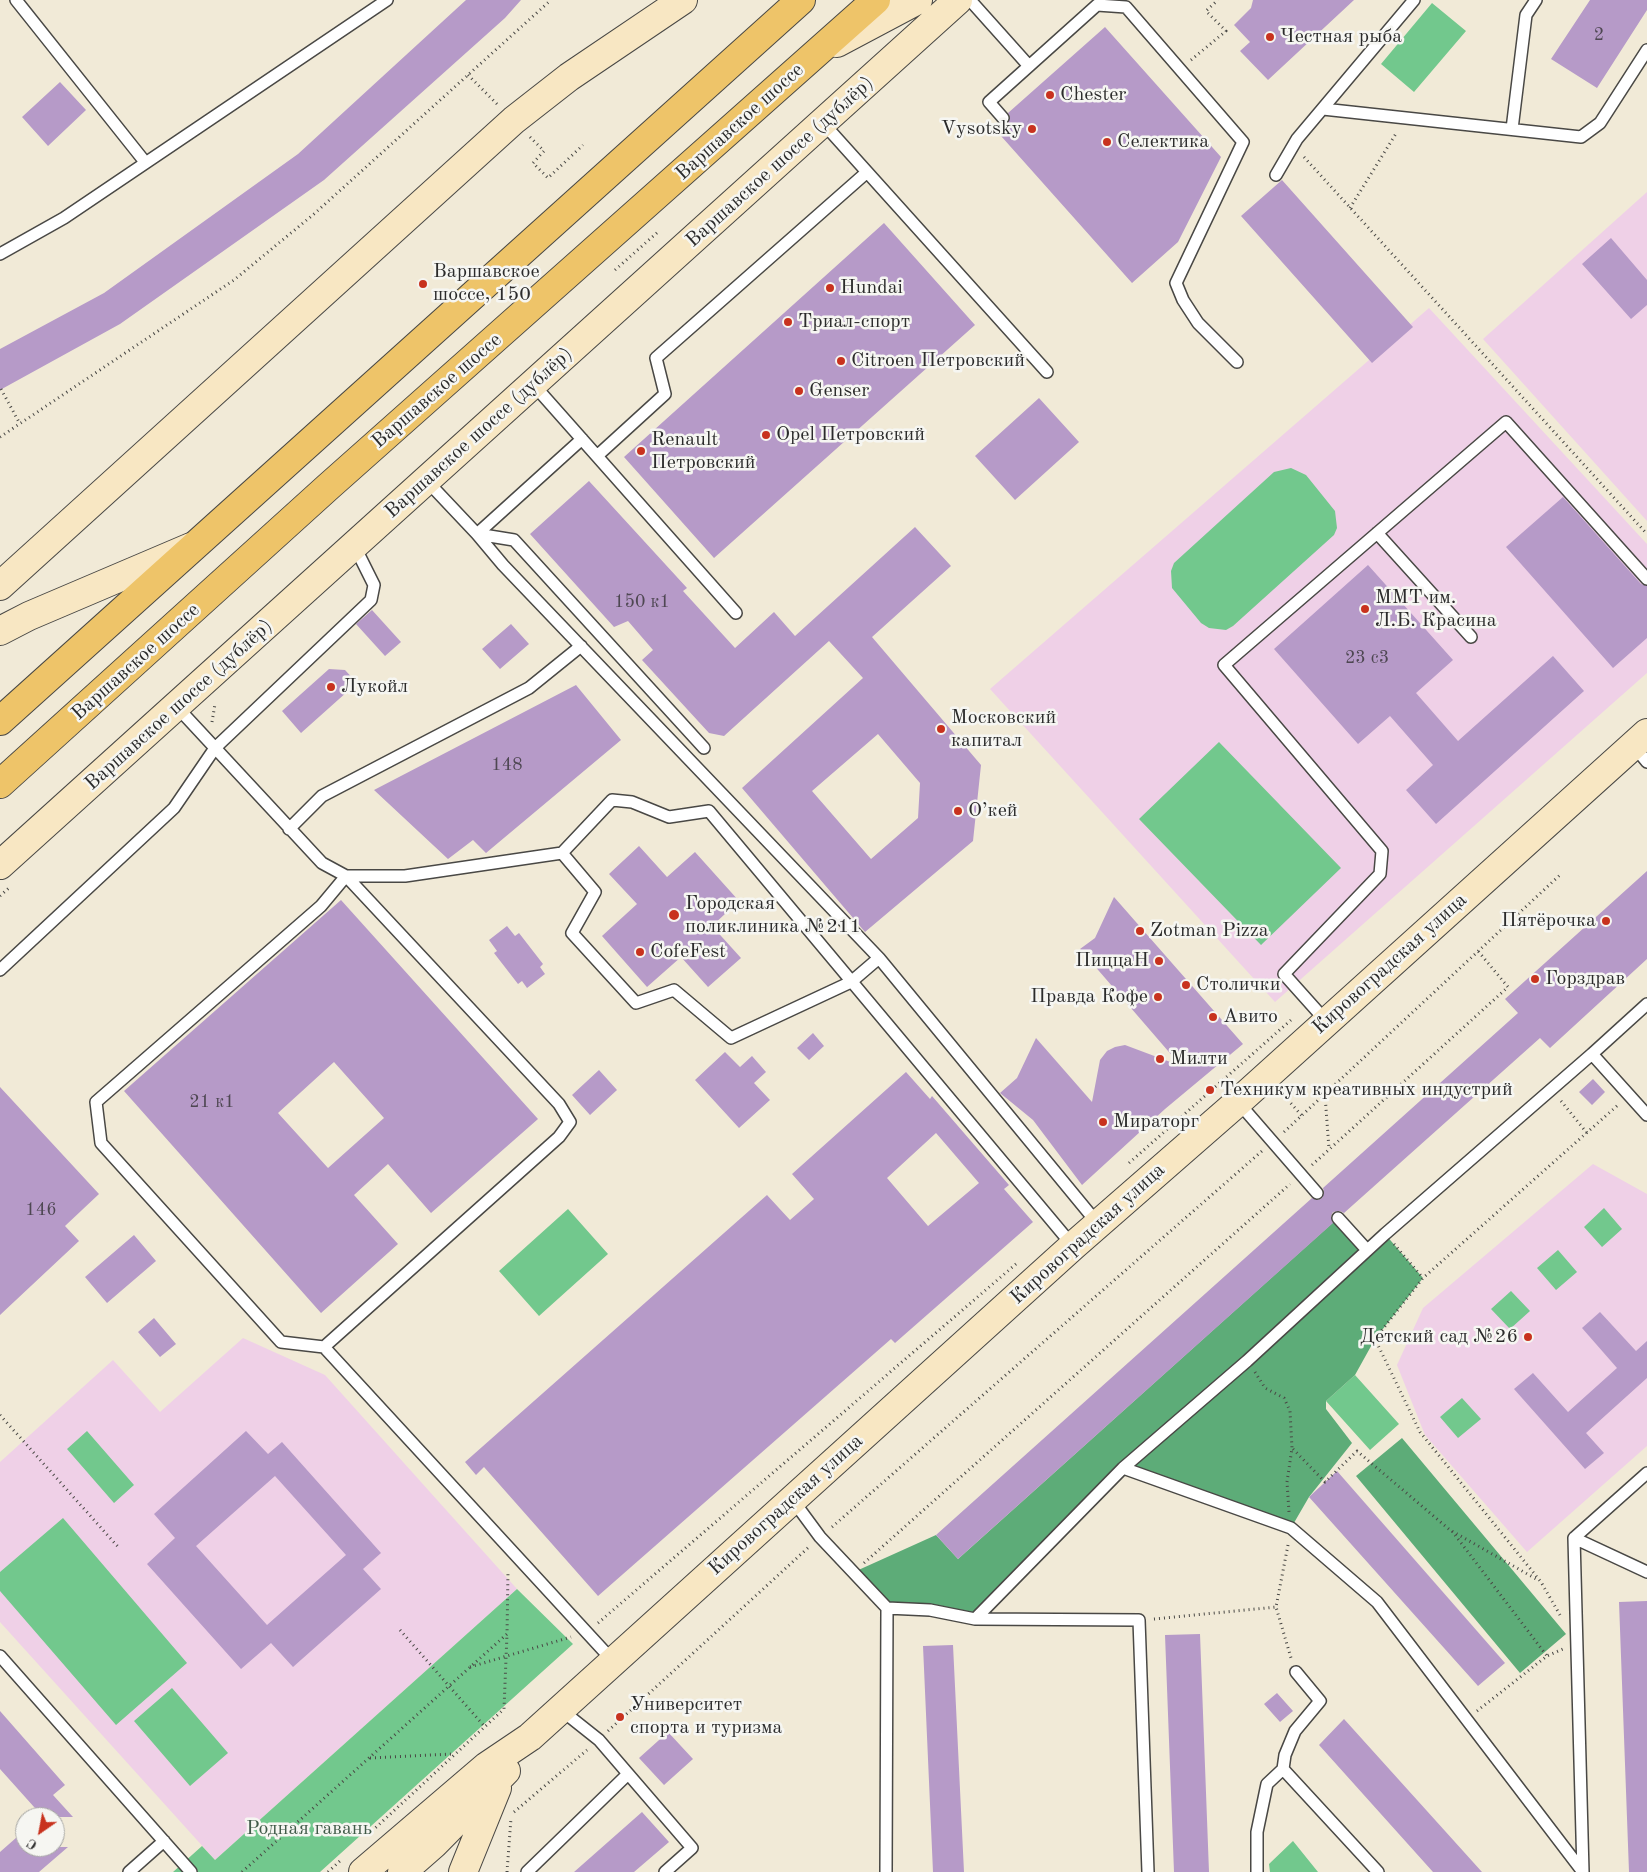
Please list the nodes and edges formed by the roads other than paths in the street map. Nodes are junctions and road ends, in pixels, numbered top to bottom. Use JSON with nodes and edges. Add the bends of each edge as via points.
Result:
{"nodes":[{"id":1,"x":16,"y":0,"type":"edge"},
{"id":2,"x":388,"y":0,"type":"edge"},
{"id":3,"x":683,"y":0,"type":"edge"},
{"id":4,"x":780,"y":0,"type":"edge"},
{"id":5,"x":801,"y":0,"type":"edge"},
{"id":6,"x":876,"y":0,"type":"edge"},
{"id":7,"x":918,"y":0,"type":"edge"},
{"id":8,"x":958,"y":0,"type":"edge"},
{"id":9,"x":970,"y":0,"type":"edge"},
{"id":10,"x":1414,"y":0,"type":"edge"},
{"id":11,"x":1536,"y":0,"type":"edge"},
{"id":12,"x":1647,"y":50,"type":"edge"},
{"id":13,"x":818,"y":53,"type":"junction"},
{"id":14,"x":728,"y":64,"type":"junction"},
{"id":15,"x":1029,"y":66,"type":"junction"},
{"id":16,"x":1323,"y":109,"type":"junction"},
{"id":17,"x":1003,"y":118,"type":"dead end"},
{"id":18,"x":823,"y":123,"type":"junction"},
{"id":19,"x":1512,"y":130,"type":"junction"},
{"id":20,"x":146,"y":162,"type":"junction"},
{"id":21,"x":866,"y":173,"type":"junction"},
{"id":22,"x":1276,"y":175,"type":"dead end"},
{"id":23,"x":0,"y":254,"type":"edge"},
{"id":24,"x":1237,"y":362,"type":"dead end"},
{"id":25,"x":1047,"y":372,"type":"dead end"},
{"id":26,"x":532,"y":384,"type":"junction"},
{"id":27,"x":582,"y":439,"type":"junction"},
{"id":28,"x":597,"y":456,"type":"junction"},
{"id":29,"x":426,"y":480,"type":"junction"},
{"id":30,"x":1377,"y":533,"type":"junction"},
{"id":31,"x":477,"y":534,"type":"junction"},
{"id":32,"x":361,"y":541,"type":"junction"},
{"id":33,"x":193,"y":546,"type":"junction"},
{"id":34,"x":1647,"y":579,"type":"edge"},
{"id":35,"x":0,"y":586,"type":"edge"},
{"id":36,"x":736,"y":613,"type":"dead end"},
{"id":37,"x":0,"y":631,"type":"edge"},
{"id":38,"x":1471,"y":637,"type":"dead end"},
{"id":39,"x":581,"y":646,"type":"junction"},
{"id":40,"x":177,"y":707,"type":"junction"},
{"id":41,"x":0,"y":721,"type":"edge"},
{"id":42,"x":1642,"y":746,"type":"edge"},
{"id":43,"x":215,"y":748,"type":"junction"},
{"id":44,"x":704,"y":748,"type":"dead end"},
{"id":45,"x":0,"y":784,"type":"edge"},
{"id":46,"x":289,"y":828,"type":"junction"},
{"id":47,"x":562,"y":853,"type":"junction"},
{"id":48,"x":0,"y":865,"type":"edge"},
{"id":49,"x":346,"y":876,"type":"junction"},
{"id":50,"x":879,"y":958,"type":"junction"},
{"id":51,"x":0,"y":970,"type":"edge"},
{"id":52,"x":851,"y":982,"type":"junction"},
{"id":53,"x":1647,"y":1004,"type":"edge"},
{"id":54,"x":1326,"y":1021,"type":"junction"},
{"id":55,"x":1592,"y":1054,"type":"junction"},
{"id":56,"x":1238,"y":1102,"type":"junction"},
{"id":57,"x":1647,"y":1115,"type":"edge"},
{"id":58,"x":1317,"y":1193,"type":"dead end"},
{"id":59,"x":1338,"y":1218,"type":"dead end"},
{"id":60,"x":1098,"y":1224,"type":"junction"},
{"id":61,"x":1073,"y":1246,"type":"junction"},
{"id":62,"x":1367,"y":1250,"type":"junction"},
{"id":63,"x":324,"y":1347,"type":"junction"},
{"id":64,"x":1123,"y":1468,"type":"junction"},
{"id":65,"x":1647,"y":1473,"type":"edge"},
{"id":66,"x":792,"y":1499,"type":"junction"},
{"id":67,"x":1574,"y":1538,"type":"junction"},
{"id":68,"x":1647,"y":1572,"type":"edge"},
{"id":69,"x":887,"y":1608,"type":"junction"},
{"id":70,"x":975,"y":1619,"type":"junction"},
{"id":71,"x":0,"y":1656,"type":"edge"},
{"id":72,"x":614,"y":1662,"type":"junction"},
{"id":73,"x":1296,"y":1672,"type":"dead end"},
{"id":74,"x":560,"y":1709,"type":"junction"},
{"id":75,"x":530,"y":1737,"type":"junction"},
{"id":76,"x":1283,"y":1769,"type":"junction"},
{"id":77,"x":505,"y":1774,"type":"junction"},
{"id":78,"x":628,"y":1774,"type":"junction"},
{"id":79,"x":405,"y":1836,"type":"junction"},
{"id":80,"x":164,"y":1841,"type":"junction"},
{"id":81,"x":434,"y":1844,"type":"junction"},
{"id":82,"x":356,"y":1862,"type":"edge"},
{"id":83,"x":130,"y":1872,"type":"edge"},
{"id":84,"x":191,"y":1872,"type":"edge"},
{"id":85,"x":402,"y":1872,"type":"edge"},
{"id":86,"x":458,"y":1872,"type":"edge"},
{"id":87,"x":463,"y":1872,"type":"edge"},
{"id":88,"x":527,"y":1872,"type":"edge"},
{"id":89,"x":665,"y":1872,"type":"edge"},
{"id":90,"x":886,"y":1872,"type":"edge"},
{"id":91,"x":1148,"y":1872,"type":"edge"},
{"id":92,"x":1257,"y":1872,"type":"edge"},
{"id":93,"x":1378,"y":1872,"type":"edge"},
{"id":94,"x":1583,"y":1872,"type":"edge"}],
"edges":[{"from":1,"to":20,"type":"lane"},
{"from":2,"to":20,"type":"lane"},
{"from":3,"to":35,"type":"main road","via":[[569,77],[514,120]]},
{"from":4,"to":14,"type":"main road"},
{"from":5,"to":14,"type":"main road"},
{"from":6,"to":13,"type":"main road","name":"Варшавское шоссе"},
{"from":7,"to":13,"type":"main road"},
{"from":8,"to":18,"type":"main road","name":"Варшавское шоссе (дублёр)"},
{"from":9,"to":15,"type":"lane"},
{"from":10,"to":16,"type":"lane"},
{"from":11,"to":19,"type":"lane","via":[[1526,14]]},
{"from":12,"to":19,"type":"lane","via":[[1600,123],[1580,137]]},
{"from":13,"to":45,"type":"main road","name":"Варшавское шоссе","via":[[328,487]]},
{"from":14,"to":33,"type":"main road"},
{"from":15,"to":17,"type":"lane","via":[[989,102]]},
{"from":15,"to":24,"type":"lane","via":[[1097,5],[1126,7],[1243,142],[1176,283],[1198,323]]},
{"from":16,"to":19,"type":"lane"},
{"from":16,"to":22,"type":"lane","via":[[1293,146]]},
{"from":18,"to":21,"type":"lane"},
{"from":18,"to":26,"type":"main road","name":"Варшавское шоссе (дублёр)"},
{"from":20,"to":23,"type":"lane","via":[[64,218]]},
{"from":21,"to":25,"type":"lane"},
{"from":21,"to":28,"type":"lane","via":[[656,358],[665,394]]},
{"from":26,"to":27,"type":"lane"},
{"from":26,"to":29,"type":"main road","name":"Варшавское шоссе (дублёр)"},
{"from":27,"to":28,"type":"lane"},
{"from":27,"to":31,"type":"lane"},
{"from":28,"to":36,"type":"lane"},
{"from":29,"to":31,"type":"lane"},
{"from":29,"to":32,"type":"main road","name":"Варшавское шоссе (дублёр)"},
{"from":30,"to":34,"type":"lane","via":[[1506,422]]},
{"from":30,"to":38,"type":"lane"},
{"from":30,"to":54,"type":"lane","via":[[1224,665],[1382,851],[1380,874],[1284,974]]},
{"from":31,"to":39,"type":"lane"},
{"from":31,"to":44,"type":"lane","via":[[514,540]]},
{"from":32,"to":40,"type":"main road","name":"Варшавское шоссе (дублёр)"},
{"from":32,"to":43,"type":"lane","via":[[358,552],[374,585],[371,600]]},
{"from":33,"to":37,"type":"main road"},
{"from":33,"to":41,"type":"main road"},
{"from":39,"to":46,"type":"lane","via":[[529,688],[322,796]]},
{"from":39,"to":50,"type":"lane"},
{"from":40,"to":43,"type":"lane"},
{"from":40,"to":48,"type":"main road","name":"Варшавское шоссе (дублёр)"},
{"from":42,"to":54,"type":"main road","name":"Кировоградская улица"},
{"from":43,"to":46,"type":"lane"},
{"from":43,"to":51,"type":"lane","via":[[174,808]]},
{"from":46,"to":49,"type":"lane","via":[[322,863]]},
{"from":47,"to":49,"type":"lane","via":[[405,876]]},
{"from":47,"to":52,"type":"lane","via":[[612,800],[632,802],[669,817],[709,811]]},
{"from":47,"to":52,"type":"lane","via":[[595,892],[572,933],[636,1003],[674,990],[731,1038]]},
{"from":49,"to":63,"type":"lane","via":[[559,1104],[570,1122],[559,1136]]},
{"from":49,"to":63,"type":"lane","via":[[321,906],[96,1102],[101,1142],[281,1342]]},
{"from":50,"to":52,"type":"lane"},
{"from":50,"to":60,"type":"lane"},
{"from":52,"to":61,"type":"lane"},
{"from":53,"to":55,"type":"lane"},
{"from":54,"to":56,"type":"main road","name":"Кировоградская улица"},
{"from":55,"to":57,"type":"lane"},
{"from":55,"to":62,"type":"lane"},
{"from":56,"to":58,"type":"lane"},
{"from":56,"to":60,"type":"main road","name":"Кировоградская улица"},
{"from":59,"to":62,"type":"lane"},
{"from":60,"to":61,"type":"main road","name":"Кировоградская улица"},
{"from":61,"to":66,"type":"main road","name":"Кировоградская улица"},
{"from":62,"to":64,"type":"lane","via":[[1247,1361]]},
{"from":63,"to":72,"type":"lane"},
{"from":64,"to":70,"type":"lane"},
{"from":64,"to":94,"type":"lane","via":[[1291,1528],[1377,1602]]},
{"from":65,"to":67,"type":"lane"},
{"from":66,"to":69,"type":"lane","via":[[820,1537]]},
{"from":66,"to":72,"type":"main road","name":"Кировоградская улица"},
{"from":67,"to":68,"type":"lane"},
{"from":67,"to":94,"type":"lane"},
{"from":69,"to":70,"type":"lane","via":[[930,1610]]},
{"from":69,"to":90,"type":"lane"},
{"from":70,"to":91,"type":"lane","via":[[1139,1620]]},
{"from":71,"to":80,"type":"lane"},
{"from":72,"to":74,"type":"main road","name":"Кировоградская улица"},
{"from":73,"to":76,"type":"lane","via":[[1320,1701],[1295,1731],[1284,1756]]},
{"from":74,"to":75,"type":"main road","name":"Кировоградская улица"},
{"from":74,"to":78,"type":"lane","via":[[599,1740]]},
{"from":75,"to":77,"type":"main road","name":"Кировоградская улица"},
{"from":75,"to":79,"type":"main road","name":"Кировоградская улица","via":[[487,1766]]},
{"from":76,"to":92,"type":"lane","via":[[1267,1784],[1257,1832]]},
{"from":76,"to":93,"type":"lane"},
{"from":77,"to":81,"type":"main road","name":"Кировоградская улица"},
{"from":77,"to":87,"type":"main road","via":[[493,1795]]},
{"from":78,"to":88,"type":"lane"},
{"from":78,"to":89,"type":"lane","via":[[692,1848]]},
{"from":79,"to":81,"type":"main road"},
{"from":79,"to":82,"type":"main road","name":"Кировоградская улица"},
{"from":80,"to":83,"type":"lane"},
{"from":80,"to":84,"type":"lane"},
{"from":81,"to":85,"type":"main road","name":"Кировоградская улица"},
{"from":81,"to":86,"type":"main road"}]}
